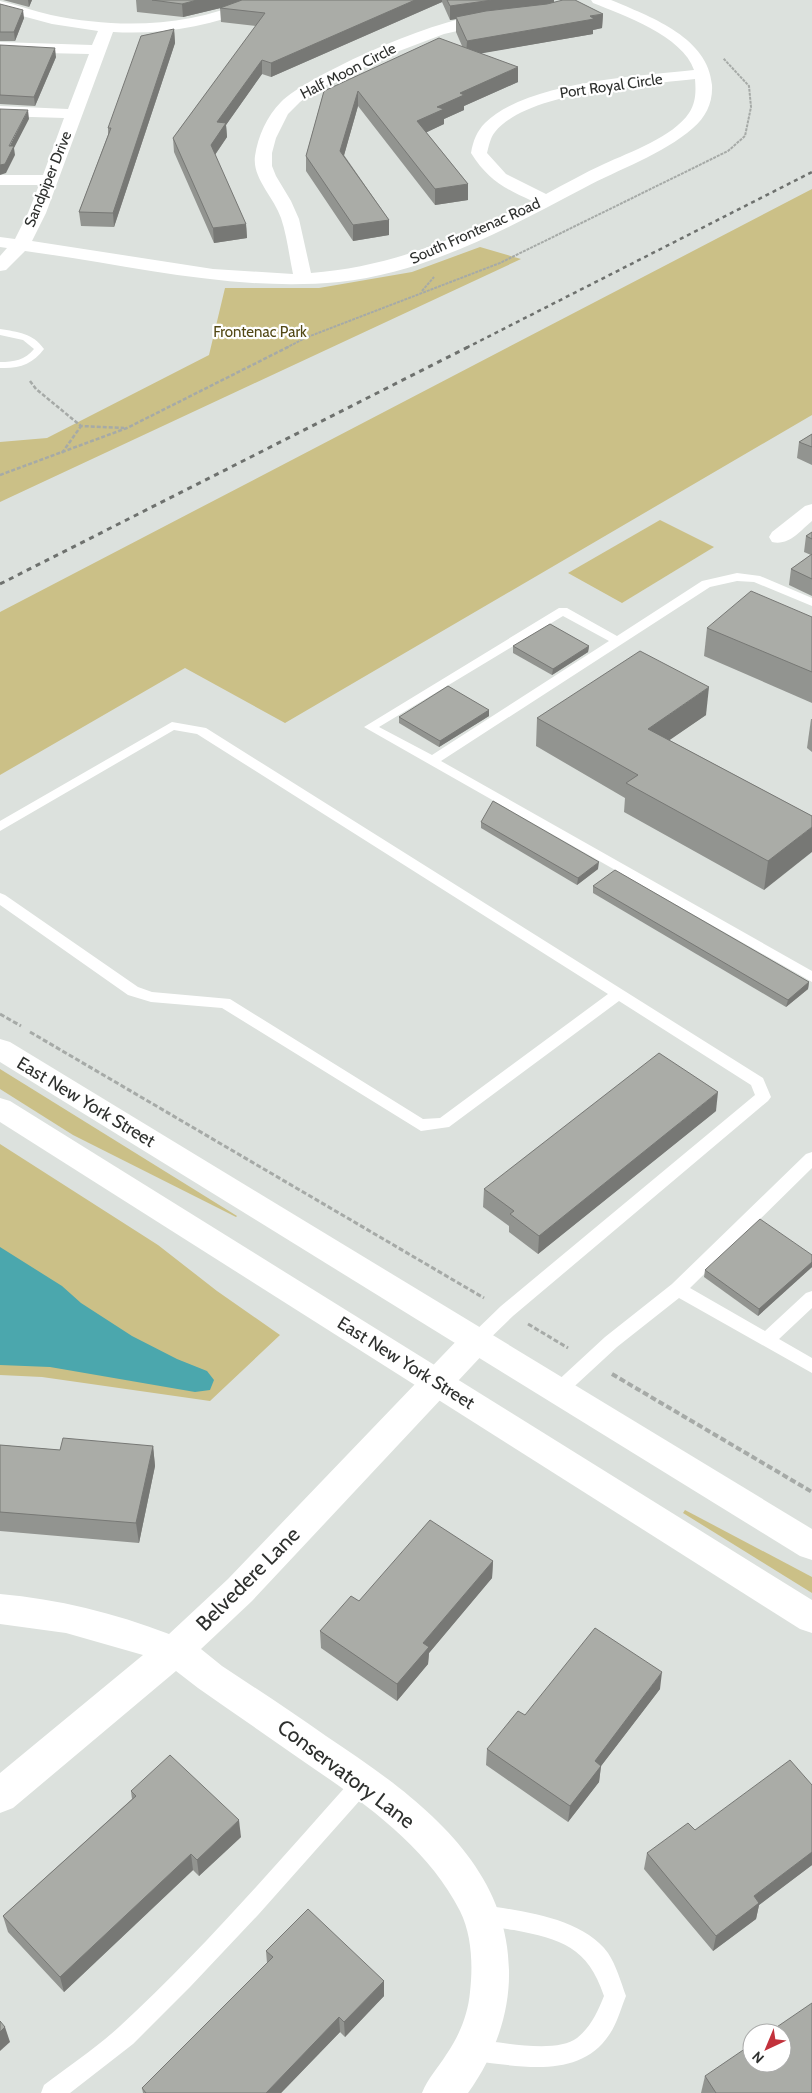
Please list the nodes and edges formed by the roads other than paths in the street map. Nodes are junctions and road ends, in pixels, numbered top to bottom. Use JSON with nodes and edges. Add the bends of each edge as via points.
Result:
{"nodes":[{"id":1,"x":262,"y":0,"type":"edge"},
{"id":2,"x":591,"y":1,"type":"edge"},
{"id":3,"x":0,"y":5,"type":"edge"},
{"id":4,"x":505,"y":17,"type":"edge"},
{"id":5,"x":108,"y":27,"type":"junction"},
{"id":6,"x":0,"y":47,"type":"edge"},
{"id":7,"x":99,"y":50,"type":"junction"},
{"id":8,"x":702,"y":74,"type":"junction"},
{"id":9,"x":0,"y":111,"type":"edge"},
{"id":10,"x":74,"y":114,"type":"junction"},
{"id":11,"x":0,"y":180,"type":"edge"},
{"id":12,"x":49,"y":180,"type":"junction"},
{"id":13,"x":545,"y":200,"type":"junction"},
{"id":14,"x":0,"y":242,"type":"edge"},
{"id":15,"x":21,"y":244,"type":"junction"},
{"id":16,"x":0,"y":266,"type":"edge"},
{"id":17,"x":303,"y":278,"type":"junction"},
{"id":18,"x":0,"y":332,"type":"edge"},
{"id":19,"x":0,"y":365,"type":"edge"},
{"id":20,"x":812,"y":510,"type":"edge"},
{"id":21,"x":780,"y":537,"type":"dead end"},
{"id":22,"x":812,"y":602,"type":"edge"},
{"id":23,"x":618,"y":641,"type":"junction"},
{"id":24,"x":432,"y":761,"type":"junction"},
{"id":25,"x":0,"y":828,"type":"edge"},
{"id":26,"x":0,"y":898,"type":"edge"},
{"id":27,"x":812,"y":977,"type":"edge"},
{"id":28,"x":618,"y":994,"type":"junction"},
{"id":29,"x":0,"y":1049,"type":"edge"},
{"id":30,"x":0,"y":1108,"type":"edge"},
{"id":31,"x":812,"y":1158,"type":"edge"},
{"id":32,"x":678,"y":1289,"type":"junction"},
{"id":33,"x":812,"y":1298,"type":"edge"},
{"id":34,"x":766,"y":1340,"type":"junction"},
{"id":35,"x":476,"y":1341,"type":"junction"},
{"id":36,"x":812,"y":1366,"type":"edge"},
{"id":37,"x":436,"y":1382,"type":"junction"},
{"id":38,"x":560,"y":1390,"type":"junction"},
{"id":39,"x":812,"y":1546,"type":"edge"},
{"id":40,"x":0,"y":1609,"type":"edge"},
{"id":41,"x":812,"y":1618,"type":"edge"},
{"id":42,"x":174,"y":1651,"type":"junction"},
{"id":43,"x":363,"y":1782,"type":"junction"},
{"id":44,"x":0,"y":1796,"type":"edge"},
{"id":45,"x":482,"y":1915,"type":"junction"},
{"id":46,"x":474,"y":2050,"type":"junction"},
{"id":47,"x":52,"y":2093,"type":"edge"},
{"id":48,"x":442,"y":2093,"type":"edge"}],
"edges":[{"from":1,"to":5,"type":"street","via":[[222,16],[188,24]]},
{"from":2,"to":8,"type":"street","name":"South Frontenac Road","via":[[650,24],[683,45],[699,63]]},
{"from":3,"to":5,"type":"street","via":[[59,21]]},
{"from":4,"to":17,"type":"street","name":"Half Moon Circle","via":[[461,24],[409,40],[323,80],[286,106],[269,135],[263,161],[269,180],[288,213]]},
{"from":5,"to":7,"type":"street","name":"Sandpiper Drive"},
{"from":6,"to":7,"type":"street"},
{"from":7,"to":10,"type":"street","name":"Sandpiper Drive"},
{"from":8,"to":13,"type":"street","name":"South Frontenac Road","via":[[704,94],[699,111],[688,124],[669,137]]},
{"from":8,"to":13,"type":"street","name":"Port Royal Circle","via":[[574,89],[535,101],[497,122],[486,132],[479,153],[489,169],[504,182]]},
{"from":9,"to":10,"type":"street","name":"Sandpiper Drive"},
{"from":10,"to":12,"type":"street","name":"Sandpiper Drive"},
{"from":11,"to":12,"type":"street"},
{"from":12,"to":15,"type":"street","name":"Sandpiper Drive"},
{"from":13,"to":17,"type":"street","name":"South Frontenac Road","via":[[440,250],[401,263],[339,276]]},
{"from":14,"to":15,"type":"street","name":"South Frontenac Road"},
{"from":15,"to":16,"type":"street","name":"Sandpiper Drive"},
{"from":15,"to":17,"type":"street","name":"South Frontenac Road","via":[[223,275]]},
{"from":18,"to":19,"type":"lane","via":[[27,337],[35,341],[38,349],[28,361]]},
{"from":20,"to":21,"type":"street"},
{"from":22,"to":23,"type":"lane","via":[[756,579],[722,579],[706,584]]},
{"from":23,"to":24,"type":"lane"},
{"from":23,"to":24,"type":"lane","via":[[563,611],[370,728]]},
{"from":24,"to":27,"type":"lane"},
{"from":25,"to":28,"type":"lane","via":[[172,726],[201,731]]},
{"from":26,"to":28,"type":"lane","via":[[133,991],[151,997],[224,1003],[421,1125],[444,1123]]},
{"from":28,"to":35,"type":"lane","via":[[758,1082],[763,1097],[507,1311]]},
{"from":29,"to":35,"type":"street","name":"East New York Street"},
{"from":30,"to":37,"type":"street","name":"East New York Street"},
{"from":31,"to":32,"type":"lane"},
{"from":32,"to":34,"type":"lane"},
{"from":32,"to":38,"type":"lane","via":[[590,1361]]},
{"from":33,"to":34,"type":"lane"},
{"from":34,"to":36,"type":"lane"},
{"from":35,"to":37,"type":"street","name":"Belvedere Lane"},
{"from":35,"to":38,"type":"street","name":"East New York Street"},
{"from":37,"to":41,"type":"street","name":"East New York Street"},
{"from":37,"to":42,"type":"street","name":"Belvedere Lane","via":[[240,1590]]},
{"from":38,"to":39,"type":"street","name":"East New York Street"},
{"from":40,"to":42,"type":"street","name":"Conservatory Lane","via":[[100,1624]]},
{"from":42,"to":43,"type":"street","name":"Conservatory Lane"},
{"from":42,"to":44,"type":"street","name":"Belvedere Lane"},
{"from":43,"to":45,"type":"street","name":"Conservatory Lane","via":[[426,1835],[452,1862],[472,1892]]},
{"from":43,"to":47,"type":"lane","via":[[183,1980],[125,2036]]},
{"from":45,"to":46,"type":"street","name":"Conservatory Lane","via":[[490,1949],[492,1979],[487,2014]]},
{"from":45,"to":46,"type":"lane","via":[[548,1928],[580,1942],[599,1959],[615,1996],[602,2027],[583,2048],[556,2056],[532,2057]]},
{"from":46,"to":48,"type":"street","name":"Conservatory Lane"}]}
